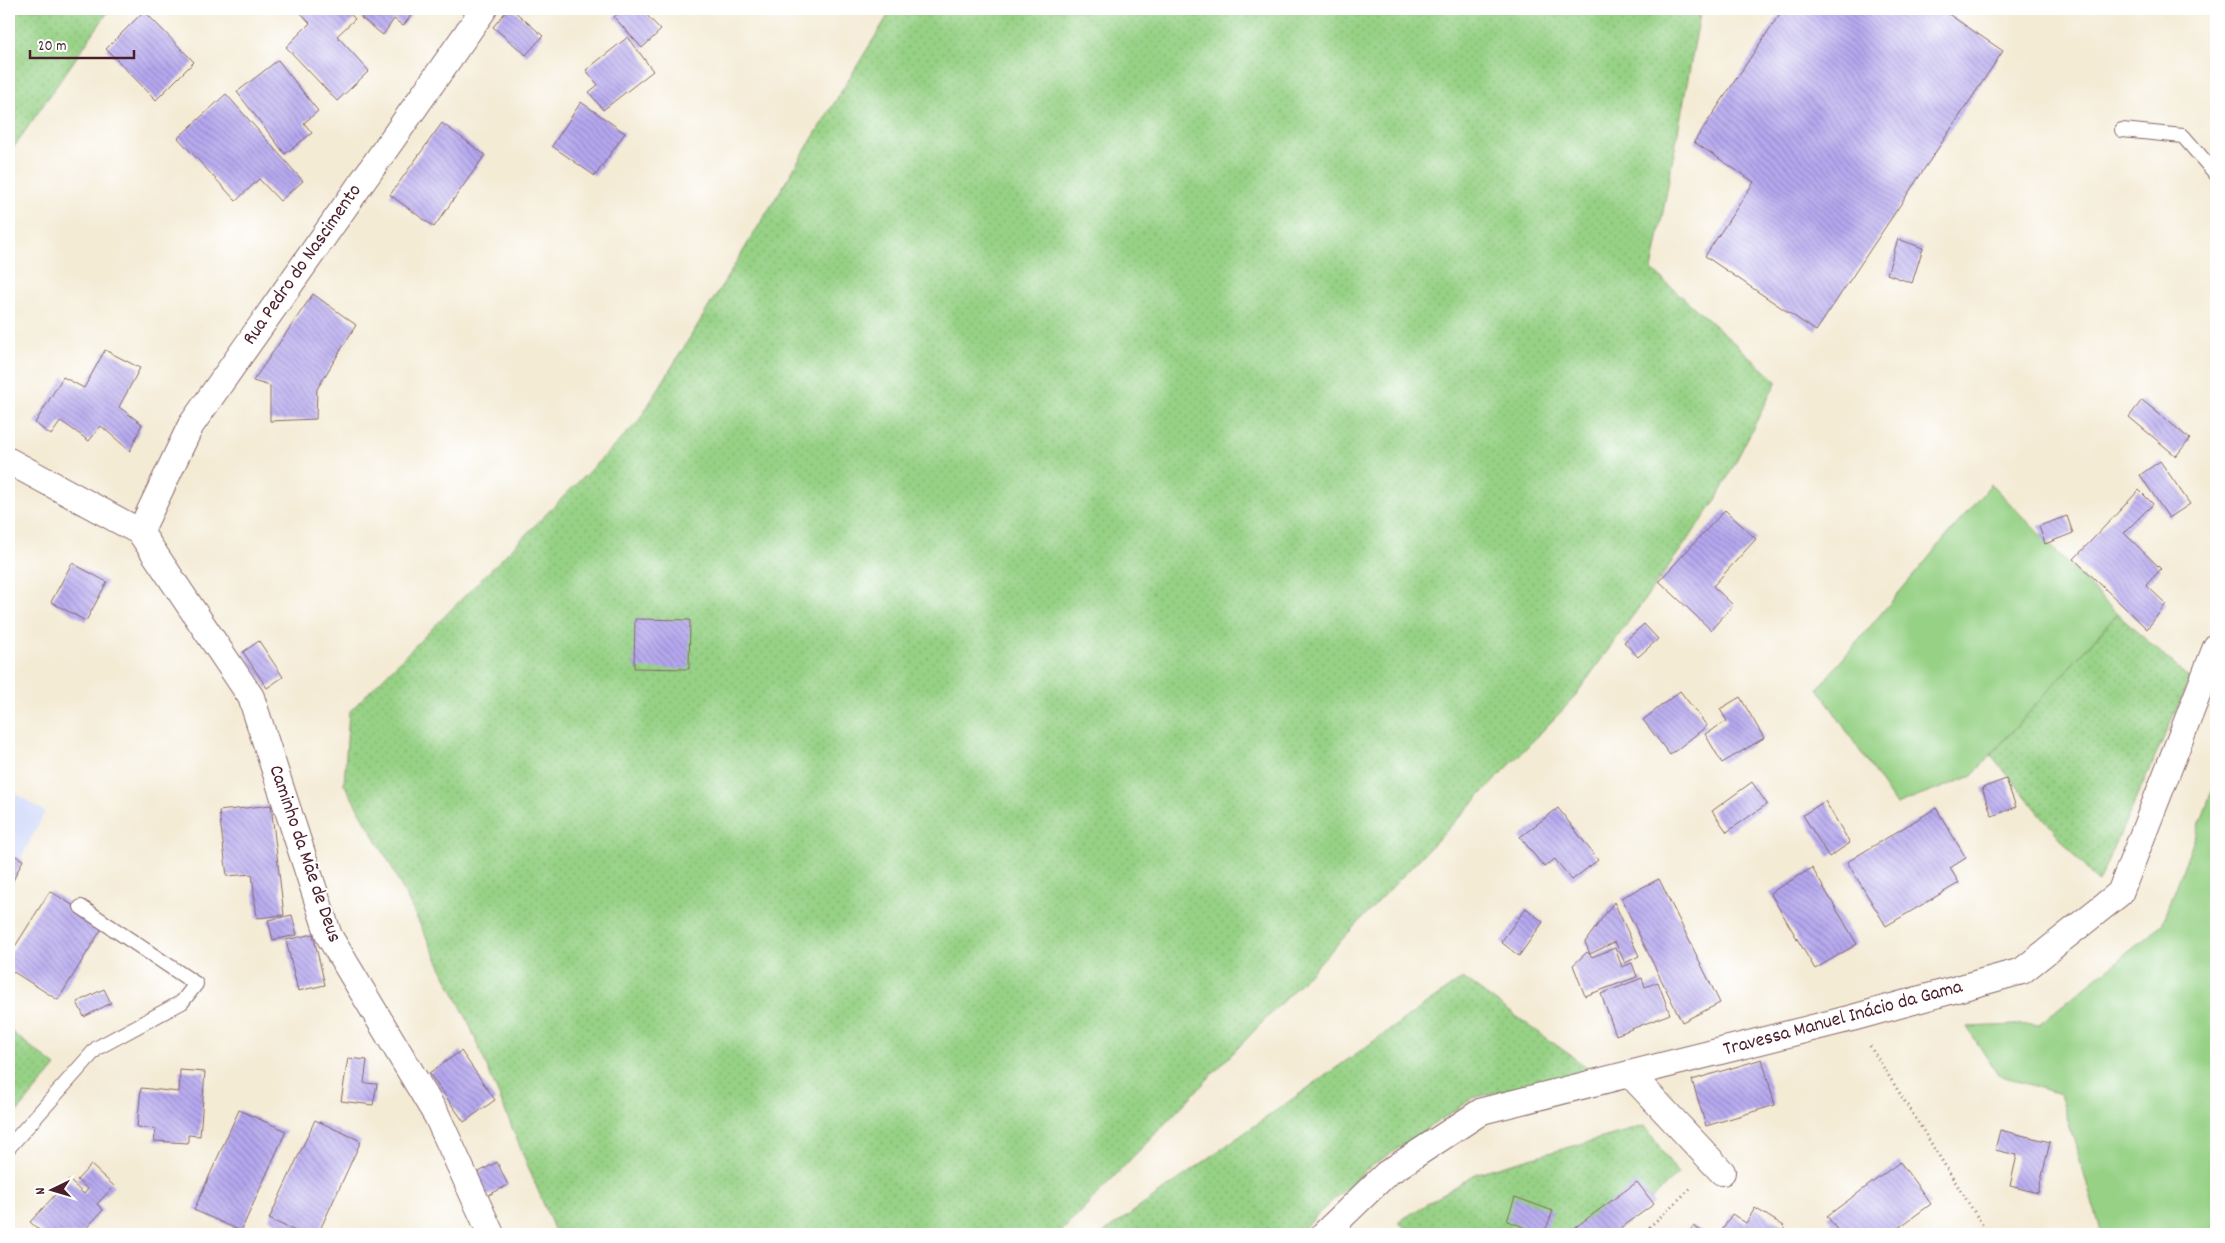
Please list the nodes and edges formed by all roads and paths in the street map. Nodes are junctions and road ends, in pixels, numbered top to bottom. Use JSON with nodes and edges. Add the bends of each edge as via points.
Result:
{"nodes":[{"id":1,"x":484,"y":9,"type":"edge"},
{"id":2,"x":2122,"y":130,"type":"dead end"},
{"id":3,"x":2216,"y":174,"type":"edge"},
{"id":4,"x":9,"y":461,"type":"edge"},
{"id":5,"x":140,"y":532,"type":"junction"},
{"id":6,"x":2216,"y":647,"type":"edge"},
{"id":7,"x":81,"y":907,"type":"dead end"},
{"id":8,"x":1852,"y":1018,"type":"junction"},
{"id":9,"x":1630,"y":1074,"type":"junction"},
{"id":10,"x":9,"y":1147,"type":"edge"},
{"id":11,"x":1719,"y":1169,"type":"joint"},
{"id":12,"x":491,"y":1234,"type":"edge"},
{"id":13,"x":1324,"y":1234,"type":"edge"},
{"id":14,"x":1642,"y":1234,"type":"edge"},
{"id":15,"x":1988,"y":1234,"type":"edge"}],
"edges":[{"from":1,"to":5,"type":"street","name":"Rua Pedro do Nascimento","via":[[191,425]]},
{"from":2,"to":3,"type":"lane","via":[[2183,136]]},
{"from":4,"to":5,"type":"street"},
{"from":5,"to":12,"type":"street","name":"Caminho da Mãe de Deus","via":[[251,697],[329,936],[437,1116]]},
{"from":6,"to":8,"type":"street","name":"Travessa Manuel Inácio da Gama","via":[[2120,893],[2022,971]]},
{"from":7,"to":10,"type":"lane","via":[[196,984],[182,1002],[96,1048]]},
{"from":8,"to":9,"type":"street","name":"Travessa Manuel Inácio da Gama"},
{"from":8,"to":15,"type":"path"},
{"from":9,"to":11,"type":"street"},
{"from":9,"to":13,"type":"street","name":"Travessa Manuel Inácio da Gama","via":[[1482,1111],[1386,1174]]},
{"from":11,"to":14,"type":"path"}]}
